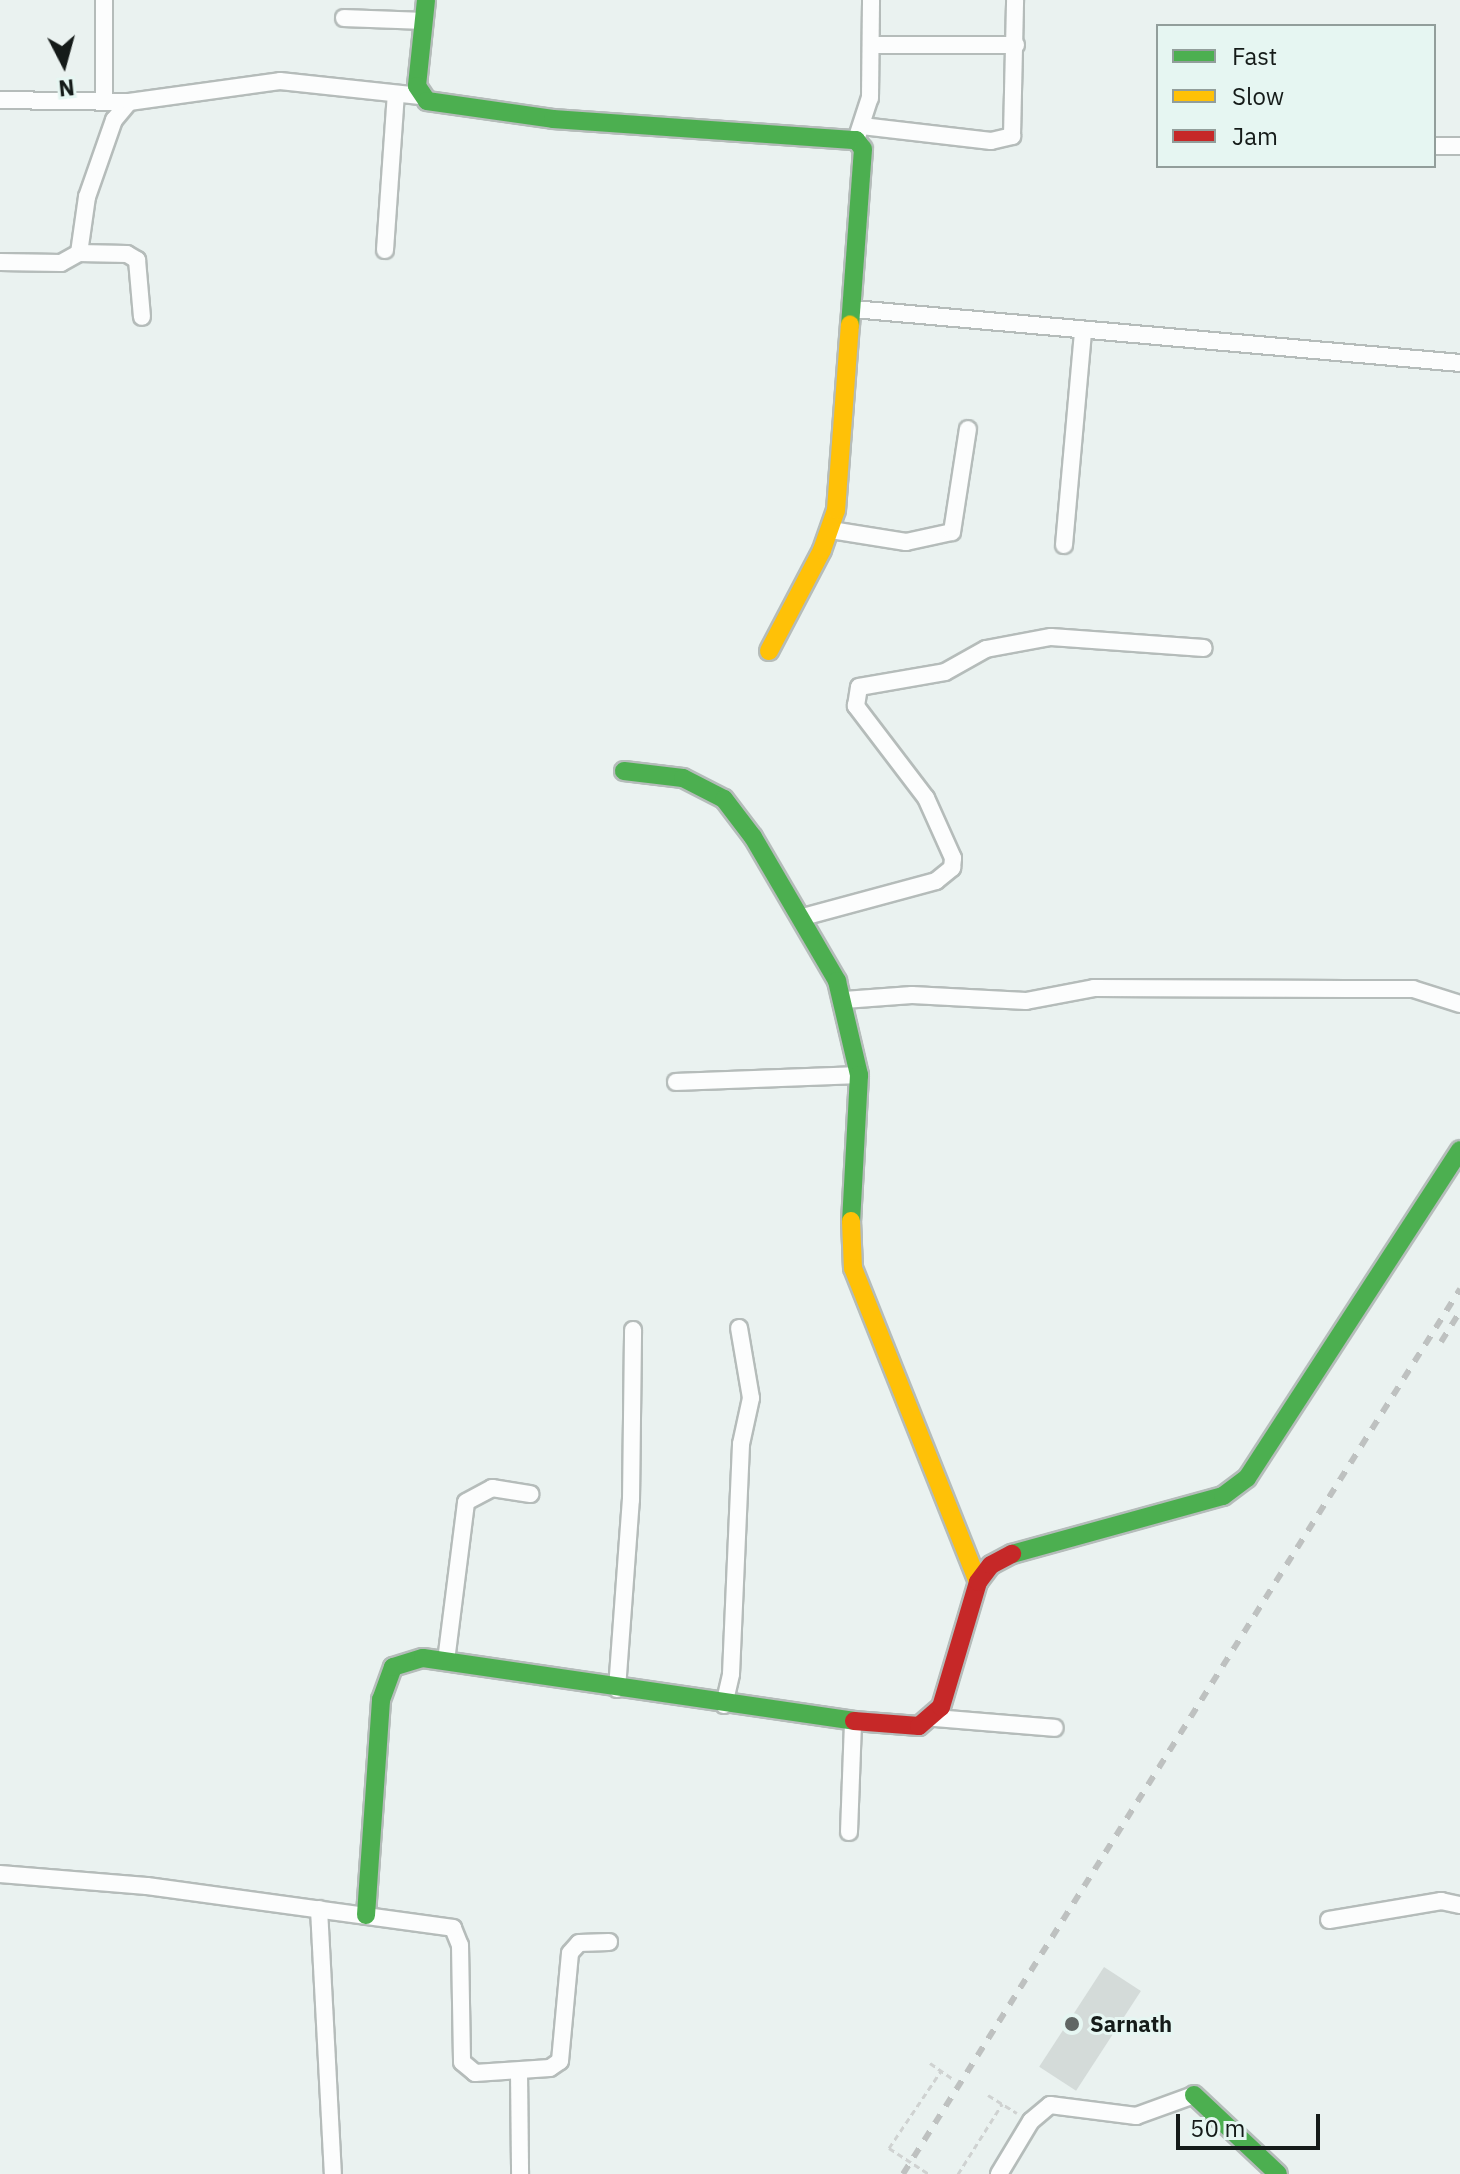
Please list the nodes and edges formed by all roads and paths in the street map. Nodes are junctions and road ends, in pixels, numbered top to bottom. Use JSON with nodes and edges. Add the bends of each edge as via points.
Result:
{"nodes":[{"id":1,"x":104,"y":0,"type":"edge"},
{"id":2,"x":426,"y":0,"type":"edge"},
{"id":3,"x":871,"y":0,"type":"edge"},
{"id":4,"x":1015,"y":0,"type":"edge"},
{"id":5,"x":344,"y":18,"type":"dead end"},
{"id":6,"x":424,"y":21,"type":"junction"},
{"id":7,"x":872,"y":45,"type":"junction"},
{"id":8,"x":1016,"y":45,"type":"junction"},
{"id":9,"x":396,"y":94,"type":"junction"},
{"id":10,"x":420,"y":96,"type":"junction"},
{"id":11,"x":0,"y":100,"type":"edge"},
{"id":12,"x":104,"y":102,"type":"junction"},
{"id":13,"x":129,"y":102,"type":"junction"},
{"id":14,"x":859,"y":133,"type":"junction"},
{"id":15,"x":1436,"y":146,"type":"edge"},
{"id":16,"x":1460,"y":146,"type":"edge"},
{"id":17,"x":385,"y":250,"type":"dead end"},
{"id":18,"x":79,"y":253,"type":"junction"},
{"id":19,"x":0,"y":262,"type":"edge"},
{"id":20,"x":853,"y":309,"type":"junction"},
{"id":21,"x":142,"y":317,"type":"dead end"},
{"id":22,"x":1083,"y":330,"type":"junction"},
{"id":23,"x":1460,"y":363,"type":"edge"},
{"id":24,"x":968,"y":429,"type":"dead end"},
{"id":25,"x":831,"y":530,"type":"junction"},
{"id":26,"x":1064,"y":545,"type":"dead end"},
{"id":27,"x":1204,"y":648,"type":"dead end"},
{"id":28,"x":769,"y":651,"type":"dead end"},
{"id":29,"x":624,"y":771,"type":"dead end"},
{"id":30,"x":803,"y":917,"type":"junction"},
{"id":31,"x":844,"y":1000,"type":"junction"},
{"id":32,"x":1460,"y":1004,"type":"edge"},
{"id":33,"x":859,"y":1075,"type":"junction"},
{"id":34,"x":676,"y":1082,"type":"dead end"},
{"id":35,"x":1460,"y":1150,"type":"edge"},
{"id":36,"x":739,"y":1328,"type":"dead end"},
{"id":37,"x":633,"y":1330,"type":"dead end"},
{"id":38,"x":531,"y":1494,"type":"dead end"},
{"id":39,"x":978,"y":1582,"type":"junction"},
{"id":40,"x":446,"y":1661,"type":"junction"},
{"id":41,"x":617,"y":1689,"type":"junction"},
{"id":42,"x":724,"y":1705,"type":"junction"},
{"id":43,"x":934,"y":1718,"type":"junction"},
{"id":44,"x":853,"y":1723,"type":"junction"},
{"id":45,"x":1055,"y":1728,"type":"dead end"},
{"id":46,"x":849,"y":1832,"type":"dead end"},
{"id":47,"x":0,"y":1874,"type":"edge"},
{"id":48,"x":1460,"y":1905,"type":"edge"},
{"id":49,"x":319,"y":1909,"type":"junction"},
{"id":50,"x":366,"y":1915,"type":"junction"},
{"id":51,"x":1329,"y":1920,"type":"dead end"},
{"id":52,"x":609,"y":1942,"type":"dead end"},
{"id":53,"x":930,"y":2063,"type":"dead end"},
{"id":54,"x":519,"y":2071,"type":"junction"},
{"id":55,"x":941,"y":2071,"type":"junction"},
{"id":56,"x":953,"y":2079,"type":"dead end"},
{"id":57,"x":988,"y":2095,"type":"dead end"},
{"id":58,"x":1194,"y":2095,"type":"joint"},
{"id":59,"x":1002,"y":2104,"type":"junction"},
{"id":60,"x":1031,"y":2121,"type":"junction"},
{"id":61,"x":333,"y":2174,"type":"edge"},
{"id":62,"x":520,"y":2174,"type":"edge"},
{"id":63,"x":929,"y":2174,"type":"edge"},
{"id":64,"x":958,"y":2174,"type":"edge"},
{"id":65,"x":999,"y":2174,"type":"edge"},
{"id":66,"x":1278,"y":2174,"type":"edge"}],
"edges":[{"from":1,"to":12,"type":"street"},
{"from":2,"to":6,"type":"street"},
{"from":3,"to":7,"type":"street"},
{"from":4,"to":8,"type":"street"},
{"from":5,"to":6,"type":"street"},
{"from":6,"to":10,"type":"street"},
{"from":7,"to":8,"type":"street"},
{"from":7,"to":14,"type":"street","via":[[870,98]]},
{"from":8,"to":14,"type":"street","via":[[1012,136],[991,141]]},
{"from":9,"to":10,"type":"street"},
{"from":9,"to":13,"type":"street","via":[[280,81]]},
{"from":9,"to":17,"type":"street"},
{"from":10,"to":14,"type":"street","via":[[553,119]]},
{"from":11,"to":12,"type":"street"},
{"from":12,"to":13,"type":"street"},
{"from":13,"to":18,"type":"street","via":[[114,120],[87,197]]},
{"from":14,"to":20,"type":"street","via":[[865,164]]},
{"from":15,"to":16,"type":"street"},
{"from":18,"to":19,"type":"street","via":[[61,263]]},
{"from":18,"to":21,"type":"street","via":[[127,254],[137,260]]},
{"from":20,"to":22,"type":"street"},
{"from":20,"to":25,"type":"street"},
{"from":22,"to":23,"type":"street"},
{"from":22,"to":26,"type":"street"},
{"from":24,"to":25,"type":"street","via":[[952,532],[906,542]]},
{"from":25,"to":28,"type":"street"},
{"from":27,"to":30,"type":"street","via":[[1051,637],[986,649],[945,672],[859,687],[856,706],[926,798],[953,858],[952,868],[936,881]]},
{"from":29,"to":30,"type":"street","via":[[683,778],[712,789],[753,837]]},
{"from":30,"to":31,"type":"street"},
{"from":31,"to":32,"type":"street","via":[[912,995],[1026,1001],[1094,988],[1413,989]]},
{"from":31,"to":33,"type":"street"},
{"from":33,"to":34,"type":"street"},
{"from":33,"to":39,"type":"street","via":[[850,1234],[853,1268]]},
{"from":35,"to":39,"type":"street","via":[[1235,1490],[1010,1554],[991,1565]]},
{"from":36,"to":42,"type":"street","via":[[751,1398],[741,1444],[732,1658]]},
{"from":37,"to":41,"type":"street","via":[[631,1500]]},
{"from":38,"to":40,"type":"street","via":[[492,1488],[466,1502]]},
{"from":39,"to":43,"type":"street"},
{"from":40,"to":41,"type":"street"},
{"from":40,"to":50,"type":"street","via":[[405,1661],[385,1681]]},
{"from":41,"to":42,"type":"street"},
{"from":42,"to":44,"type":"street"},
{"from":43,"to":44,"type":"street","via":[[899,1728]]},
{"from":43,"to":45,"type":"street"},
{"from":44,"to":46,"type":"street"},
{"from":47,"to":49,"type":"street","via":[[86,1878]]},
{"from":48,"to":51,"type":"street","via":[[1441,1901]]},
{"from":49,"to":50,"type":"street"},
{"from":49,"to":61,"type":"street"},
{"from":50,"to":54,"type":"street","via":[[453,1928],[460,1945],[463,2067],[475,2073]]},
{"from":52,"to":54,"type":"street","via":[[579,1943],[570,1953],[560,2061],[550,2068]]},
{"from":53,"to":55,"type":"path"},
{"from":54,"to":62,"type":"street"},
{"from":55,"to":56,"type":"path"},
{"from":55,"to":63,"type":"path","bridge":true,"via":[[889,2148]]},
{"from":57,"to":59,"type":"path"},
{"from":58,"to":60,"type":"street","via":[[1136,2116],[1050,2105]]},
{"from":58,"to":66,"type":"street"},
{"from":59,"to":60,"type":"path"},
{"from":59,"to":64,"type":"path"},
{"from":60,"to":65,"type":"street"}]}
